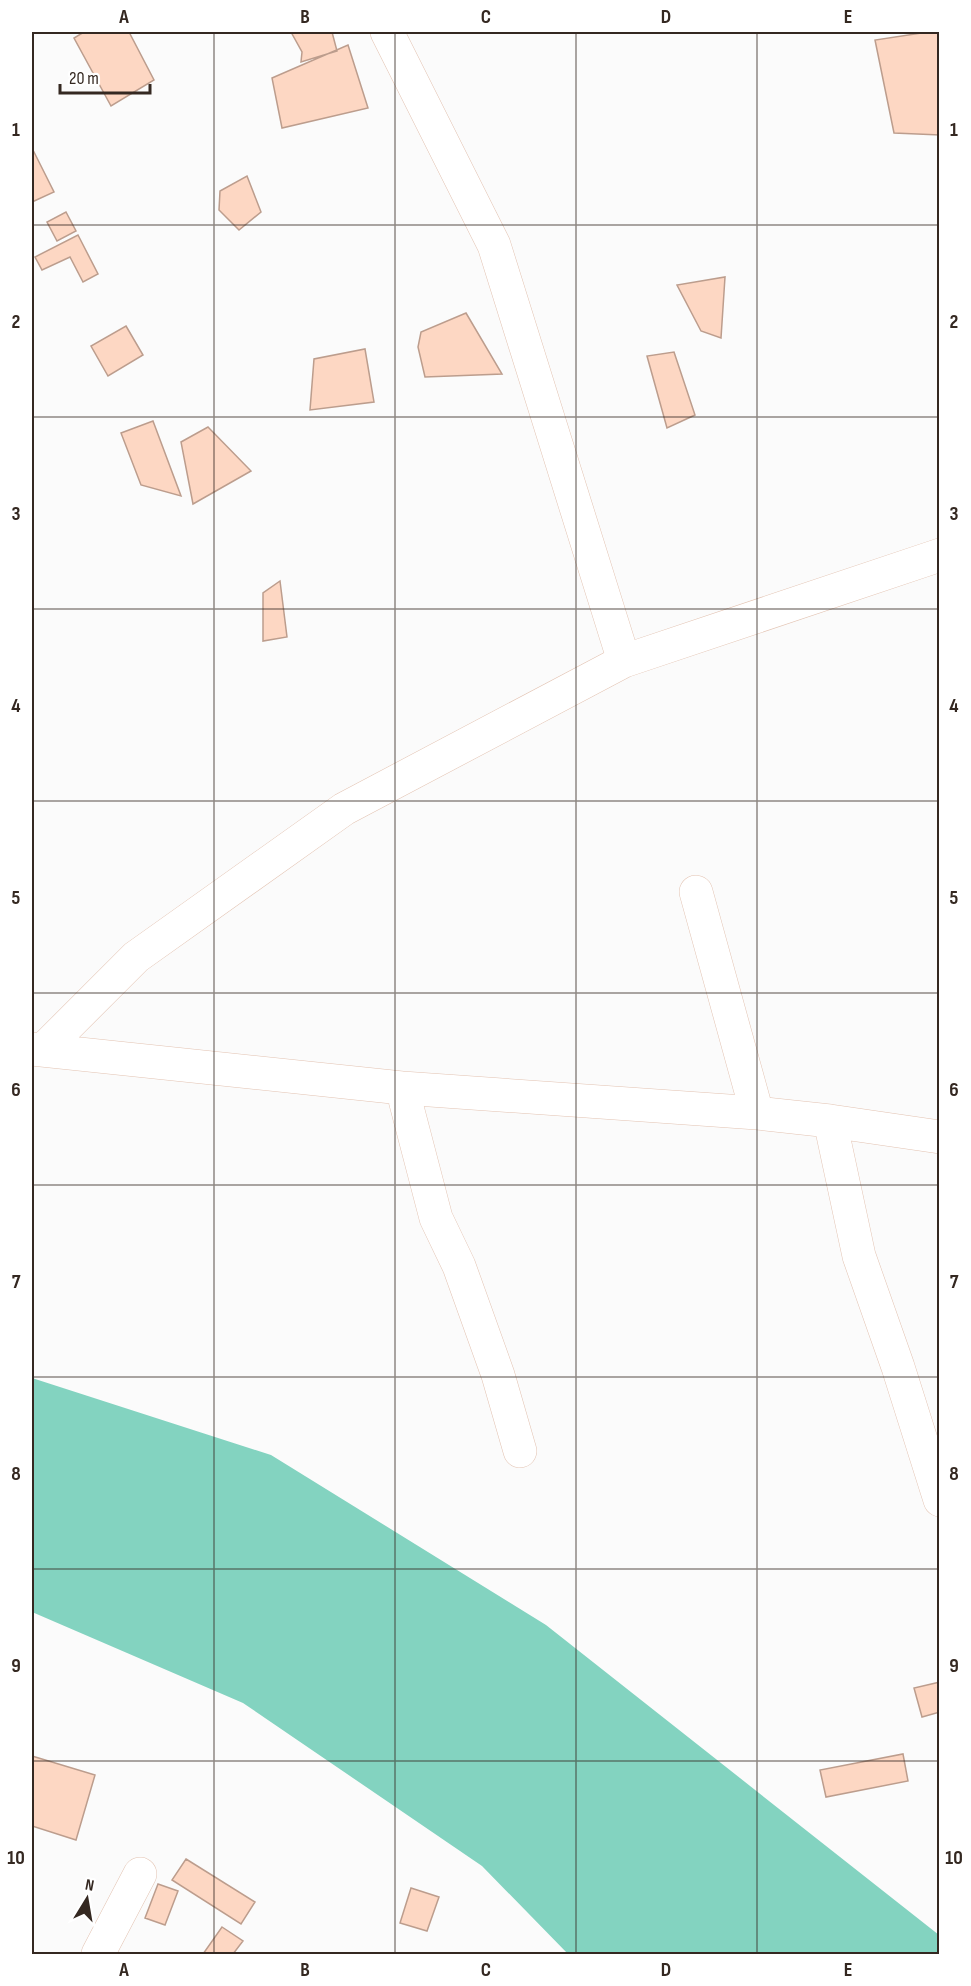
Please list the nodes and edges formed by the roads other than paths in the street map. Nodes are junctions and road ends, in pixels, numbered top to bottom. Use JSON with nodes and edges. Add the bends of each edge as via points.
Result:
{"nodes":[{"id":1,"x":387,"y":32,"type":"edge"},
{"id":2,"x":939,"y":555,"type":"edge"},
{"id":3,"x":624,"y":662,"type":"junction"},
{"id":4,"x":696,"y":892,"type":"dead end"},
{"id":5,"x":37,"y":1050,"type":"edge"},
{"id":6,"x":402,"y":1088,"type":"junction"},
{"id":7,"x":757,"y":1113,"type":"junction"},
{"id":8,"x":830,"y":1121,"type":"junction"},
{"id":9,"x":939,"y":1137,"type":"edge"},
{"id":10,"x":520,"y":1451,"type":"dead end"},
{"id":11,"x":939,"y":1500,"type":"edge"},
{"id":12,"x":140,"y":1874,"type":"dead end"},
{"id":13,"x":98,"y":1954,"type":"edge"}],
"edges":[{"from":1,"to":3,"type":"street","via":[[494,245]]},
{"from":2,"to":3,"type":"street"},
{"from":3,"to":5,"type":"street","via":[[344,809],[136,957]]},
{"from":4,"to":7,"type":"street"},
{"from":5,"to":6,"type":"street"},
{"from":6,"to":7,"type":"street"},
{"from":6,"to":10,"type":"street","via":[[436,1218],[459,1266]]},
{"from":7,"to":8,"type":"street"},
{"from":8,"to":9,"type":"street"},
{"from":8,"to":11,"type":"street","via":[[859,1257]]},
{"from":12,"to":13,"type":"street"}]}
